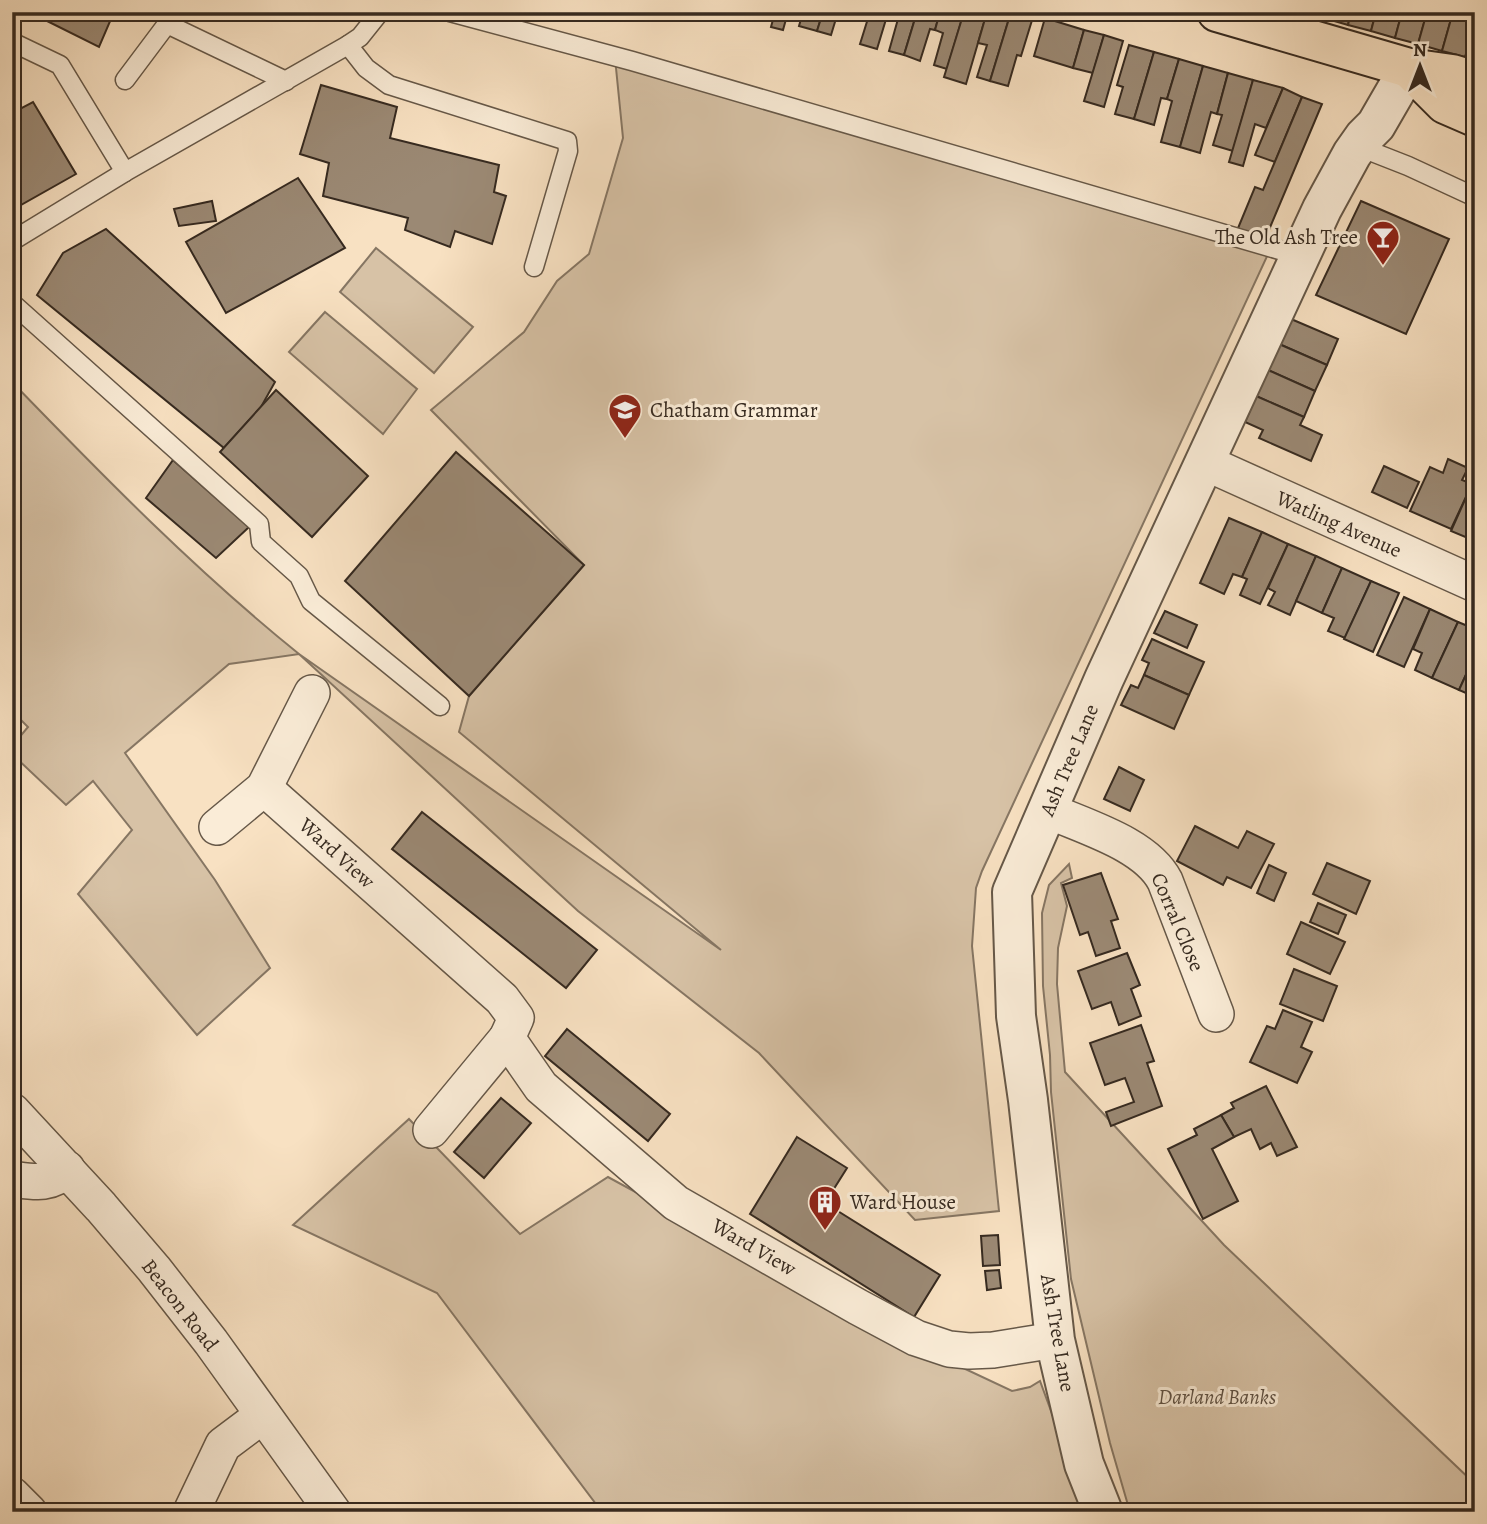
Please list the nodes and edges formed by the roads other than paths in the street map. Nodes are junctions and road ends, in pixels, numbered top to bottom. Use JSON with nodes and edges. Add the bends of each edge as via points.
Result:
{"nodes":[{"id":1,"x":380,"y":12,"type":"edge"},
{"id":2,"x":450,"y":12,"type":"edge"},
{"id":3,"x":1217,"y":12,"type":"edge"},
{"id":4,"x":169,"y":18,"type":"edge"},
{"id":5,"x":12,"y":42,"type":"edge"},
{"id":6,"x":348,"y":46,"type":"junction"},
{"id":7,"x":1409,"y":68,"type":"junction"},
{"id":8,"x":125,"y":79,"type":"dead end"},
{"id":9,"x":286,"y":81,"type":"junction"},
{"id":10,"x":1475,"y":81,"type":"edge"},
{"id":11,"x":1475,"y":117,"type":"edge"},
{"id":12,"x":1357,"y":146,"type":"junction"},
{"id":13,"x":125,"y":172,"type":"junction"},
{"id":14,"x":1475,"y":197,"type":"edge"},
{"id":15,"x":12,"y":241,"type":"edge"},
{"id":16,"x":1300,"y":256,"type":"junction"},
{"id":17,"x":534,"y":268,"type":"dead end"},
{"id":18,"x":12,"y":303,"type":"edge"},
{"id":19,"x":1204,"y":462,"type":"junction"},
{"id":20,"x":1475,"y":584,"type":"edge"},
{"id":21,"x":312,"y":693,"type":"dead end"},
{"id":22,"x":440,"y":706,"type":"dead end"},
{"id":23,"x":264,"y":788,"type":"junction"},
{"id":24,"x":1047,"y":810,"type":"junction"},
{"id":25,"x":217,"y":827,"type":"dead end"},
{"id":26,"x":1216,"y":1014,"type":"dead end"},
{"id":27,"x":507,"y":1038,"type":"junction"},
{"id":28,"x":12,"y":1111,"type":"edge"},
{"id":29,"x":431,"y":1130,"type":"dead end"},
{"id":30,"x":67,"y":1169,"type":"junction"},
{"id":31,"x":12,"y":1179,"type":"edge"},
{"id":32,"x":1055,"y":1340,"type":"junction"},
{"id":33,"x":263,"y":1415,"type":"junction"},
{"id":34,"x":12,"y":1495,"type":"edge"},
{"id":35,"x":29,"y":1512,"type":"edge"},
{"id":36,"x":191,"y":1512,"type":"edge"},
{"id":37,"x":333,"y":1512,"type":"edge"},
{"id":38,"x":1103,"y":1512,"type":"edge"}],
"edges":[{"from":1,"to":6,"type":"lane"},
{"from":2,"to":16,"type":"lane"},
{"from":3,"to":7,"type":"main road"},
{"from":4,"to":8,"type":"lane"},
{"from":4,"to":9,"type":"lane"},
{"from":5,"to":13,"type":"lane","via":[[60,65]]},
{"from":6,"to":9,"type":"lane"},
{"from":6,"to":17,"type":"lane","via":[[366,68],[389,85],[567,141]]},
{"from":7,"to":10,"type":"main road"},
{"from":7,"to":11,"type":"main road","via":[[1445,104]]},
{"from":7,"to":12,"type":"street","name":"Ash Tree Lane","via":[[1376,125]]},
{"from":9,"to":13,"type":"lane"},
{"from":12,"to":14,"type":"lane"},
{"from":12,"to":16,"type":"street","name":"Ash Tree Lane"},
{"from":13,"to":15,"type":"lane"},
{"from":16,"to":19,"type":"street","name":"Ash Tree Lane"},
{"from":18,"to":22,"type":"lane","via":[[259,524],[261,542],[299,576],[311,601]]},
{"from":19,"to":20,"type":"street","name":"Watling Avenue"},
{"from":19,"to":24,"type":"street","name":"Ash Tree Lane"},
{"from":21,"to":23,"type":"street"},
{"from":23,"to":25,"type":"street"},
{"from":23,"to":27,"type":"street","name":"Ward View","via":[[502,999],[516,1018]]},
{"from":24,"to":26,"type":"street","name":"Corral Close","via":[[1135,849],[1155,865]]},
{"from":24,"to":32,"type":"street","name":"Ash Tree Lane","via":[[1012,892],[1016,1016]]},
{"from":27,"to":29,"type":"street"},
{"from":27,"to":32,"type":"street","name":"Ward View","via":[[541,1087],[676,1203],[858,1307],[916,1338],[949,1349],[993,1350]]},
{"from":28,"to":30,"type":"street","name":"Beacon Road"},
{"from":30,"to":31,"type":"street","via":[[47,1182]]},
{"from":30,"to":33,"type":"street","name":"Beacon Road","via":[[162,1280]]},
{"from":32,"to":38,"type":"street","name":"Ash Tree Lane","via":[[1084,1464]]},
{"from":33,"to":36,"type":"street","via":[[223,1445]]},
{"from":33,"to":37,"type":"street","name":"Beacon Road"},
{"from":34,"to":35,"type":"street"}]}
